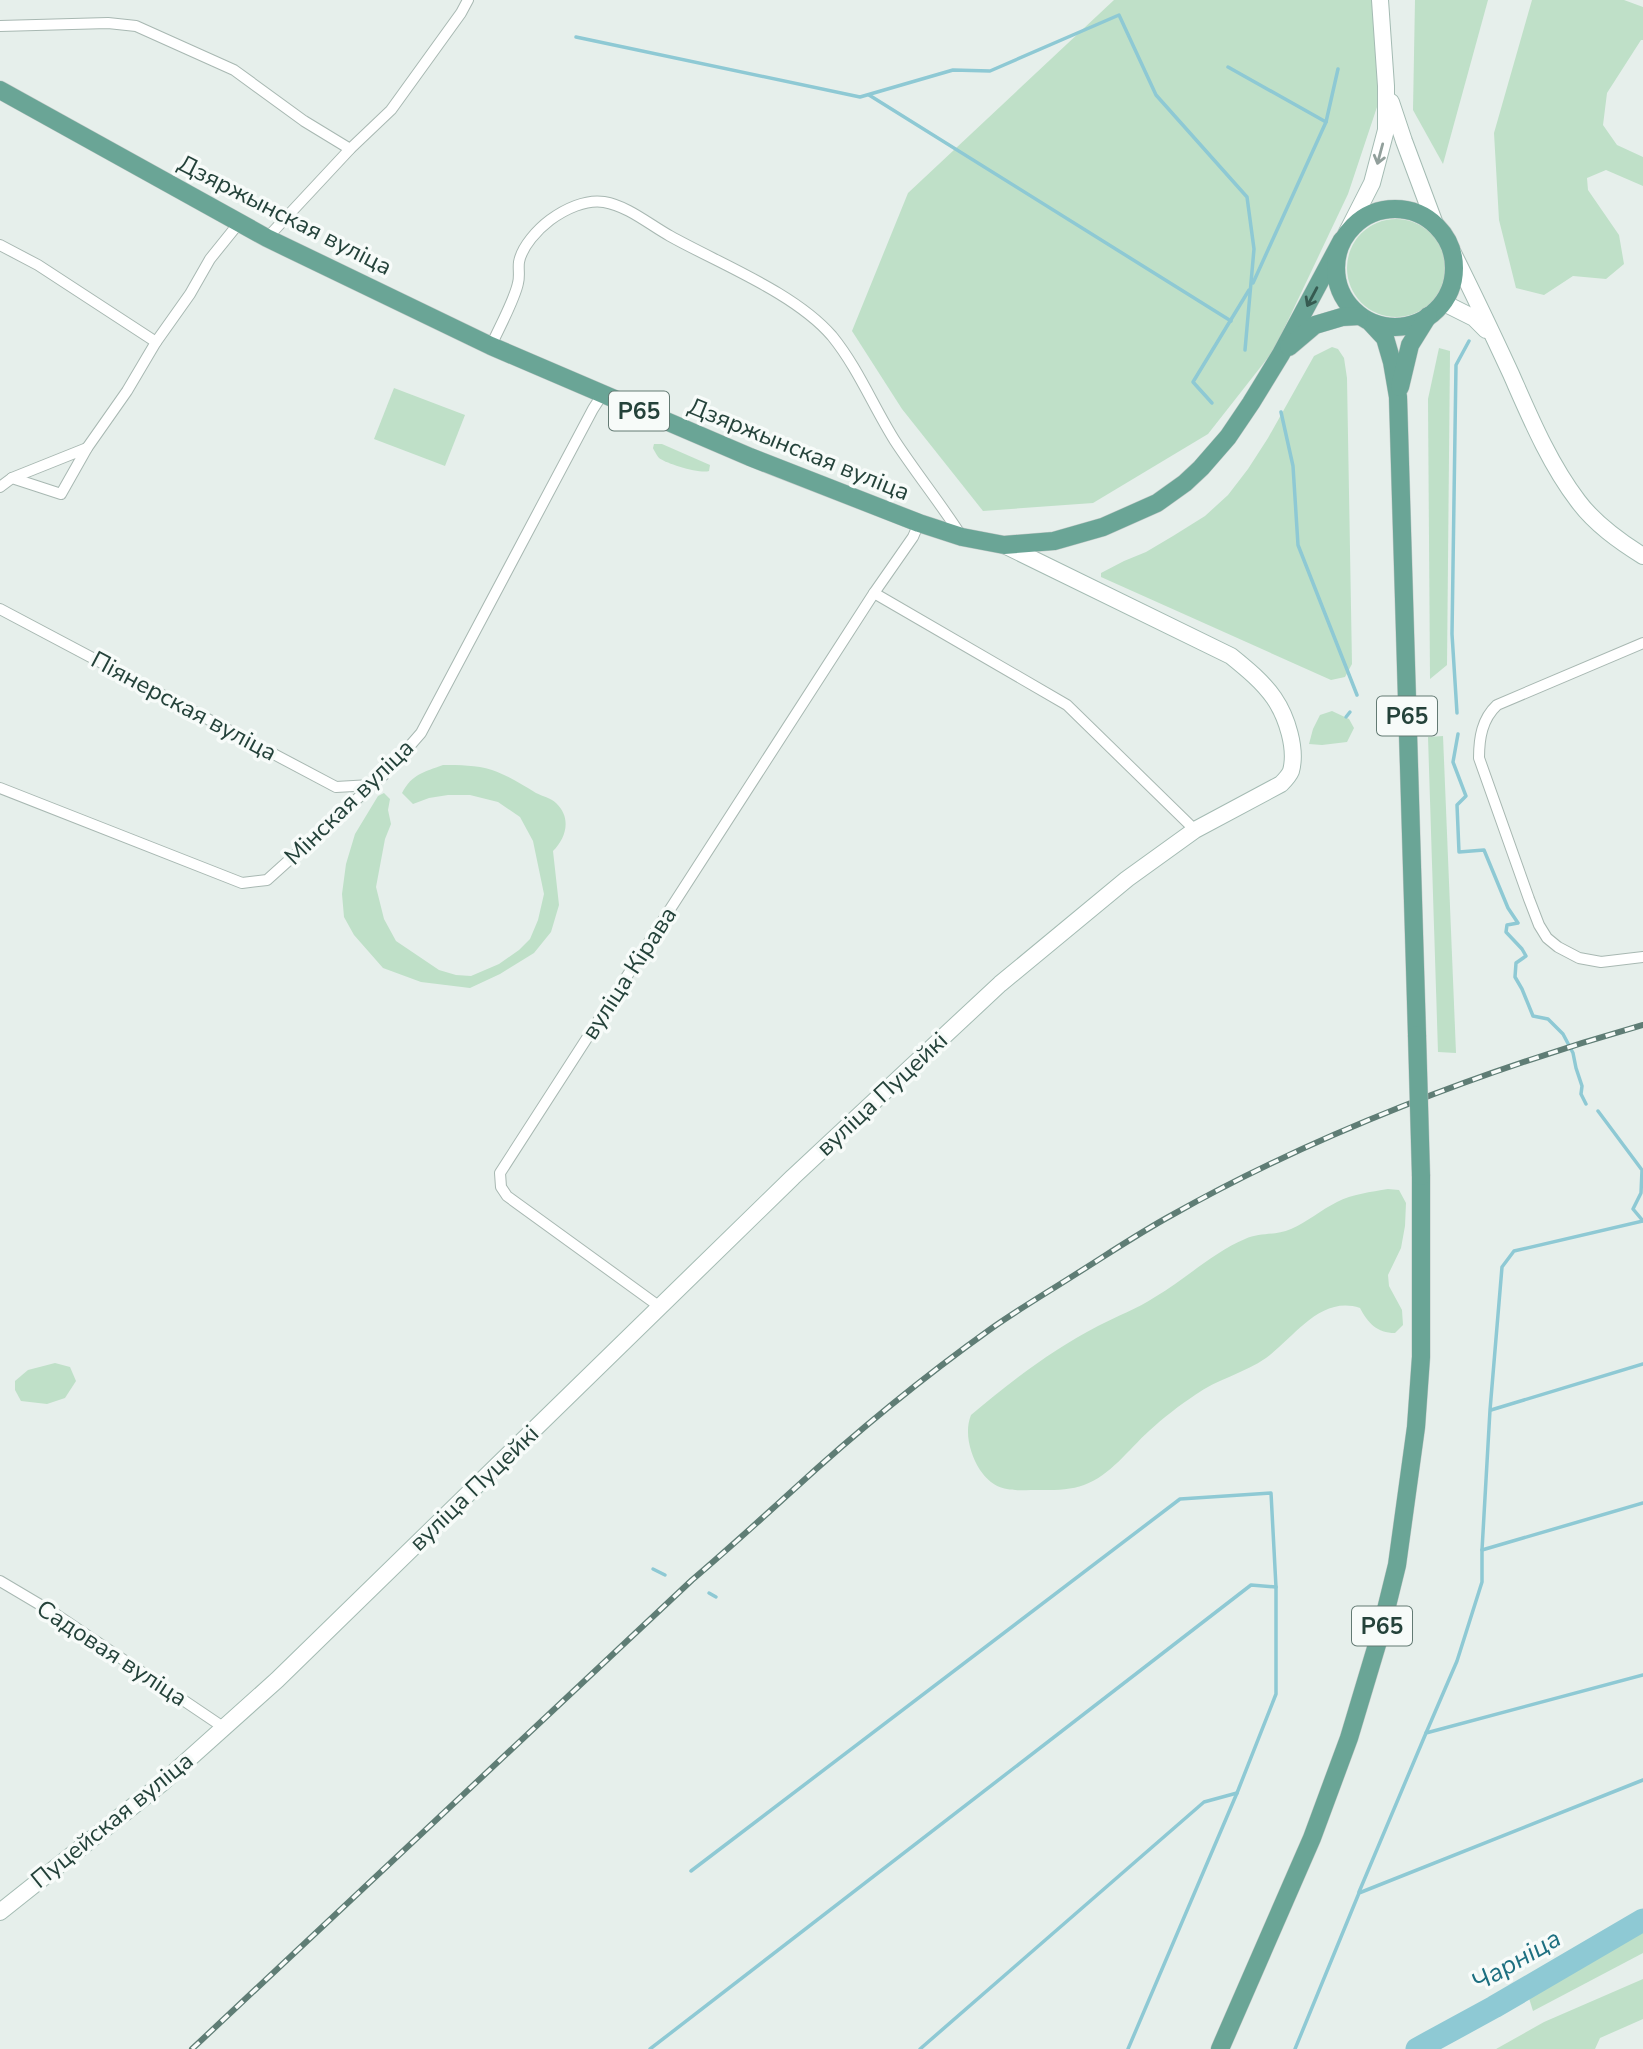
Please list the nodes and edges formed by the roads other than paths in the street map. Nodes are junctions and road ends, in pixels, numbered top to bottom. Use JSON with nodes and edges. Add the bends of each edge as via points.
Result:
{"nodes":[{"id":1,"x":468,"y":0,"type":"edge"},
{"id":2,"x":1380,"y":0,"type":"edge"},
{"id":3,"x":0,"y":26,"type":"edge"},
{"id":4,"x":1386,"y":86,"type":"junction"},
{"id":5,"x":0,"y":90,"type":"edge"},
{"id":6,"x":350,"y":149,"type":"junction"},
{"id":7,"x":239,"y":223,"type":"junction"},
{"id":8,"x":1435,"y":224,"type":"junction"},
{"id":9,"x":1345,"y":236,"type":"junction"},
{"id":10,"x":267,"y":238,"type":"junction"},
{"id":11,"x":0,"y":244,"type":"edge"},
{"id":12,"x":1453,"y":253,"type":"junction"},
{"id":13,"x":1444,"y":303,"type":"junction"},
{"id":14,"x":1429,"y":315,"type":"junction"},
{"id":15,"x":1365,"y":320,"type":"junction"},
{"id":16,"x":1494,"y":337,"type":"junction"},
{"id":17,"x":156,"y":342,"type":"junction"},
{"id":18,"x":491,"y":346,"type":"junction"},
{"id":19,"x":1281,"y":354,"type":"junction"},
{"id":20,"x":602,"y":395,"type":"junction"},
{"id":21,"x":1398,"y":397,"type":"junction"},
{"id":22,"x":87,"y":448,"type":"junction"},
{"id":23,"x":12,"y":478,"type":"junction"},
{"id":24,"x":0,"y":487,"type":"edge"},
{"id":25,"x":919,"y":523,"type":"junction"},
{"id":26,"x":961,"y":537,"type":"junction"},
{"id":27,"x":1004,"y":545,"type":"junction"},
{"id":28,"x":1643,"y":556,"type":"edge"},
{"id":29,"x":874,"y":593,"type":"junction"},
{"id":30,"x":0,"y":609,"type":"edge"},
{"id":31,"x":1643,"y":643,"type":"edge"},
{"id":32,"x":371,"y":785,"type":"junction"},
{"id":33,"x":0,"y":788,"type":"edge"},
{"id":34,"x":1195,"y":830,"type":"junction"},
{"id":35,"x":1643,"y":957,"type":"edge"},
{"id":36,"x":660,"y":1307,"type":"junction"},
{"id":37,"x":0,"y":1581,"type":"edge"},
{"id":38,"x":223,"y":1727,"type":"junction"},
{"id":39,"x":0,"y":1912,"type":"edge"},
{"id":40,"x":1220,"y":2049,"type":"edge"}],
"edges":[{"from":1,"to":6,"type":"street","via":[[391,110]]},
{"from":2,"to":4,"type":"street"},
{"from":3,"to":6,"type":"street","via":[[136,26],[233,70]]},
{"from":4,"to":8,"type":"street"},
{"from":4,"to":9,"type":"street","one_way":true,"via":[[1386,130],[1372,183]]},
{"from":5,"to":7,"type":"main road","name":"Дзяржынская вуліца","number":"Р65"},
{"from":6,"to":10,"type":"street"},
{"from":7,"to":10,"type":"main road","name":"Дзяржынская вуліца","number":"Р65"},
{"from":7,"to":17,"type":"street"},
{"from":8,"to":9,"type":"main road","number":"Р65","via":[[1406,209],[1390,209],[1359,220]]},
{"from":8,"to":12,"type":"main road"},
{"from":9,"to":15,"type":"main road","number":"Р65","via":[[1335,273],[1347,304]]},
{"from":9,"to":19,"type":"main road","name":"Дзяржынская вуліца","number":"Р65","one_way":true},
{"from":10,"to":18,"type":"main road","name":"Дзяржынская вуліца","number":"Р65"},
{"from":11,"to":17,"type":"street"},
{"from":12,"to":13,"type":"main road","via":[[1452,288]]},
{"from":12,"to":16,"type":"street"},
{"from":13,"to":14,"type":"main road","number":"Р65"},
{"from":13,"to":16,"type":"street","via":[[1474,318]]},
{"from":14,"to":15,"type":"main road","number":"Р65","via":[[1386,328]]},
{"from":14,"to":21,"type":"main road","number":"Р65","via":[[1410,345]]},
{"from":15,"to":19,"type":"main road","name":"Дзяржынская вуліца","number":"Р65","via":[[1342,317],[1315,325]]},
{"from":15,"to":21,"type":"main road","number":"Р65","via":[[1385,338]]},
{"from":16,"to":28,"type":"street","via":[[1546,451],[1578,502]]},
{"from":17,"to":22,"type":"street"},
{"from":18,"to":20,"type":"main road","name":"Дзяржынская вуліца","number":"Р65"},
{"from":18,"to":26,"type":"street","via":[[519,284],[520,259],[531,239],[571,207],[601,201],[614,204],[798,306],[831,334],[896,442]]},
{"from":19,"to":27,"type":"main road","name":"Дзяржынская вуліца","number":"Р65","via":[[1228,438],[1185,484],[1131,516],[1077,536]]},
{"from":20,"to":25,"type":"main road","name":"Дзяржынская вуліца","number":"Р65"},
{"from":20,"to":32,"type":"street","name":"Мінская вуліца","via":[[421,733]]},
{"from":21,"to":40,"type":"main road","number":"Р65","bridge":true,"via":[[1421,1176],[1421,1357],[1416,1427],[1397,1565],[1349,1738],[1312,1838]]},
{"from":22,"to":23,"type":"street"},
{"from":22,"to":23,"type":"street","via":[[61,494]]},
{"from":23,"to":24,"type":"street"},
{"from":25,"to":26,"type":"main road","name":"Дзяржынская вуліца","number":"Р65"},
{"from":25,"to":29,"type":"street","name":"вуліца Кірава"},
{"from":26,"to":27,"type":"main road","name":"Дзяржынская вуліца","number":"Р65"},
{"from":27,"to":34,"type":"street","name":"вуліца Пуцейкі","via":[[1231,656],[1275,699],[1292,748],[1291,773],[1281,784]]},
{"from":29,"to":34,"type":"street","via":[[1067,705]]},
{"from":29,"to":36,"type":"street","name":"вуліца Кірава","via":[[500,1173],[507,1196]]},
{"from":30,"to":32,"type":"street","name":"Піянерская вуліца","via":[[336,787]]},
{"from":31,"to":35,"type":"street","via":[[1497,705],[1479,740],[1479,758],[1547,938],[1578,958],[1601,962]]},
{"from":32,"to":33,"type":"street","name":"Мінская вуліца","via":[[267,880],[242,883]]},
{"from":34,"to":36,"type":"street","name":"вуліца Пуцейкі","via":[[1111,891],[1000,984]]},
{"from":36,"to":38,"type":"street","name":"вуліца Пуцейкі","via":[[277,1680]]},
{"from":37,"to":38,"type":"street","name":"Садовая вуліца"},
{"from":38,"to":39,"type":"street","name":"Пуцейская вуліца","via":[[161,1784]]}]}
